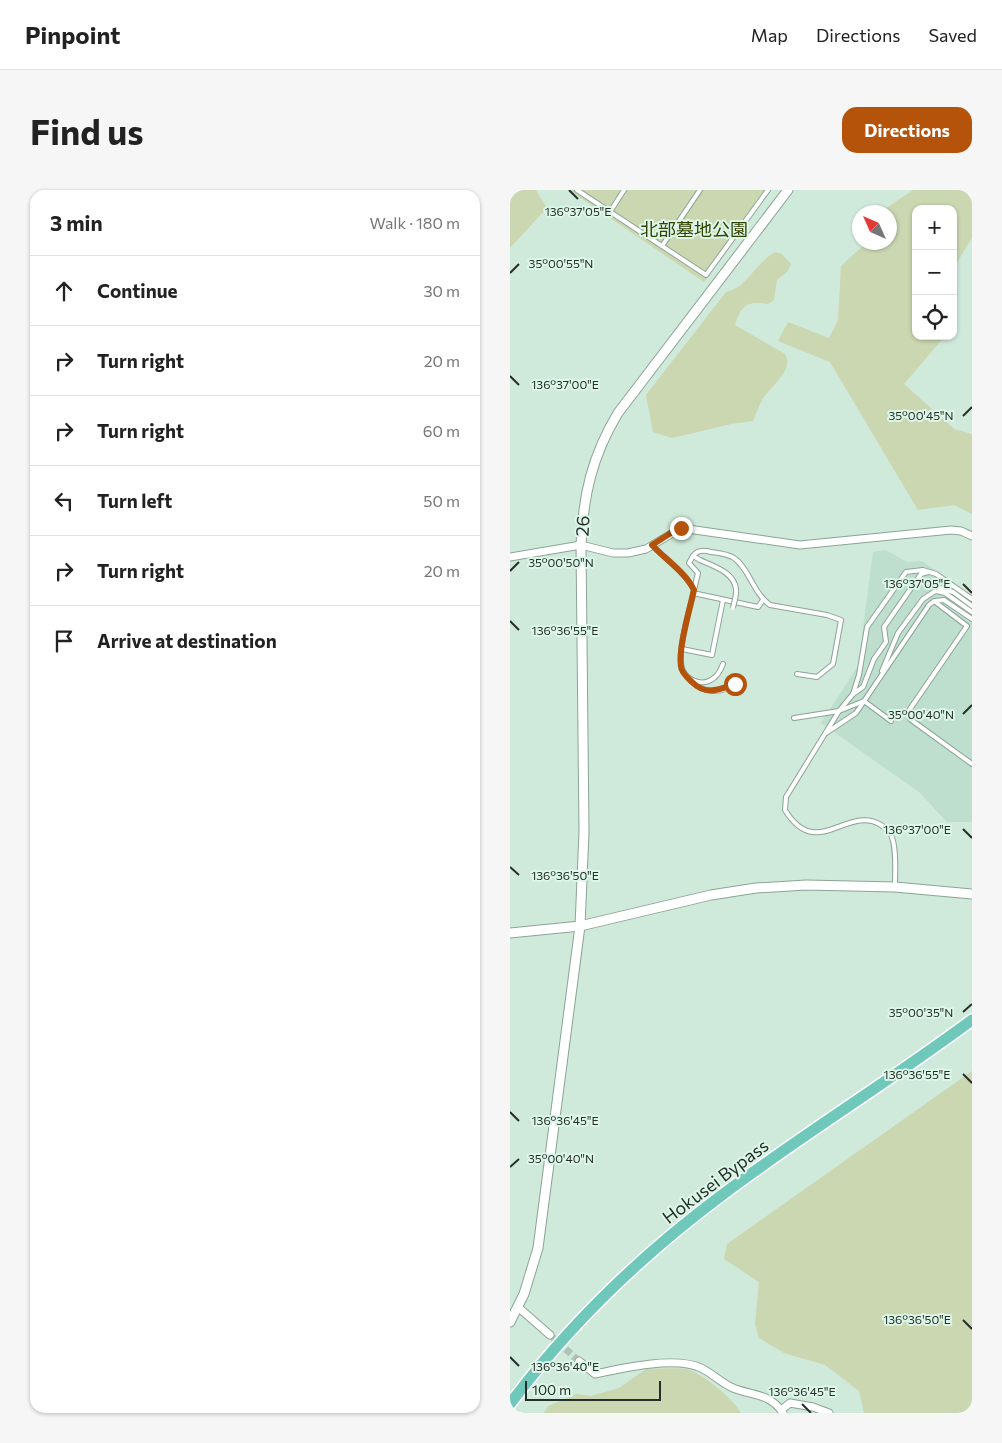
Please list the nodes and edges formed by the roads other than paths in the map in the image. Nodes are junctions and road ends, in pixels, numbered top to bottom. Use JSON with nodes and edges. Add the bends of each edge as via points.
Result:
{"nodes":[{"id":1,"x":577,"y":190,"type":"edge"},
{"id":2,"x":624,"y":190,"type":"edge"},
{"id":3,"x":700,"y":190,"type":"edge"},
{"id":4,"x":768,"y":190,"type":"edge"},
{"id":5,"x":788,"y":190,"type":"edge"},
{"id":6,"x":610,"y":212,"type":"junction"},
{"id":7,"x":662,"y":246,"type":"junction"},
{"id":8,"x":972,"y":536,"type":"edge"},
{"id":9,"x":581,"y":545,"type":"junction"},
{"id":10,"x":652,"y":545,"type":"junction"},
{"id":11,"x":693,"y":556,"type":"junction"},
{"id":12,"x":510,"y":557,"type":"edge"},
{"id":13,"x":928,"y":572,"type":"junction"},
{"id":14,"x":936,"y":591,"type":"junction"},
{"id":15,"x":694,"y":592,"type":"junction"},
{"id":16,"x":972,"y":599,"type":"edge"},
{"id":17,"x":723,"y":600,"type":"junction"},
{"id":18,"x":763,"y":600,"type":"junction"},
{"id":19,"x":934,"y":601,"type":"junction"},
{"id":20,"x":972,"y":606,"type":"edge"},
{"id":21,"x":733,"y":608,"type":"dead end"},
{"id":22,"x":972,"y":612,"type":"edge"},
{"id":23,"x":972,"y":619,"type":"edge"},
{"id":24,"x":967,"y":626,"type":"junction"},
{"id":25,"x":972,"y":629,"type":"edge"},
{"id":26,"x":682,"y":649,"type":"junction"},
{"id":27,"x":723,"y":664,"type":"dead end"},
{"id":28,"x":797,"y":674,"type":"dead end"},
{"id":29,"x":690,"y":680,"type":"junction"},
{"id":30,"x":878,"y":680,"type":"junction"},
{"id":31,"x":739,"y":682,"type":"dead end"},
{"id":32,"x":853,"y":694,"type":"junction"},
{"id":33,"x":864,"y":701,"type":"junction"},
{"id":34,"x":839,"y":711,"type":"junction"},
{"id":35,"x":794,"y":718,"type":"dead end"},
{"id":36,"x":891,"y":721,"type":"dead end"},
{"id":37,"x":824,"y":735,"type":"junction"},
{"id":38,"x":972,"y":764,"type":"edge"},
{"id":39,"x":895,"y":887,"type":"junction"},
{"id":40,"x":972,"y":894,"type":"edge"},
{"id":41,"x":580,"y":926,"type":"junction"},
{"id":42,"x":510,"y":932,"type":"edge"},
{"id":43,"x":972,"y":1020,"type":"edge"},
{"id":44,"x":518,"y":1307,"type":"junction"},
{"id":45,"x":510,"y":1322,"type":"edge"},
{"id":46,"x":550,"y":1335,"type":"tunnel mouth"},
{"id":47,"x":579,"y":1361,"type":"tunnel mouth"},
{"id":48,"x":510,"y":1404,"type":"edge"},
{"id":49,"x":782,"y":1411,"type":"edge"},
{"id":50,"x":818,"y":1411,"type":"edge"},
{"id":51,"x":829,"y":1413,"type":"edge"}],
"edges":[{"from":1,"to":6,"type":"lane"},
{"from":2,"to":6,"type":"lane"},
{"from":3,"to":7,"type":"lane"},
{"from":4,"to":7,"type":"lane","via":[[706,275]]},
{"from":5,"to":9,"type":"street","name":"26","via":[[625,402],[608,430],[586,487]]},
{"from":6,"to":7,"type":"lane"},
{"from":8,"to":10,"type":"street","via":[[950,530],[800,545],[681,528]]},
{"from":9,"to":10,"type":"street","via":[[613,554],[646,549]]},
{"from":9,"to":12,"type":"street"},
{"from":9,"to":41,"type":"street","name":"26","via":[[584,832]]},
{"from":10,"to":15,"type":"lane","via":[[682,573]]},
{"from":11,"to":15,"type":"lane","via":[[689,563],[698,572]]},
{"from":11,"to":18,"type":"lane","via":[[704,550],[734,558]]},
{"from":11,"to":21,"type":"lane","bridge":true,"via":[[725,572],[734,582]]},
{"from":13,"to":16,"type":"lane"},
{"from":13,"to":32,"type":"lane","via":[[921,574],[884,627],[886,642],[874,659],[863,687]]},
{"from":13,"to":32,"type":"lane","via":[[906,572],[867,627]]},
{"from":14,"to":20,"type":"lane","via":[[940,588],[952,592]]},
{"from":14,"to":22,"type":"lane","via":[[945,593]]},
{"from":14,"to":30,"type":"lane","via":[[922,600],[898,633]]},
{"from":15,"to":17,"type":"lane"},
{"from":15,"to":26,"type":"lane"},
{"from":17,"to":18,"type":"lane","via":[[758,607]]},
{"from":17,"to":26,"type":"lane","via":[[712,655]]},
{"from":18,"to":28,"type":"lane","via":[[770,605],[842,620],[833,664],[817,677]]},
{"from":19,"to":23,"type":"lane","via":[[944,600]]},
{"from":19,"to":24,"type":"lane"},
{"from":19,"to":30,"type":"lane"},
{"from":24,"to":25,"type":"lane"},
{"from":24,"to":38,"type":"lane","via":[[910,709],[910,720]]},
{"from":26,"to":29,"type":"lane","via":[[682,670]]},
{"from":27,"to":29,"type":"lane","via":[[709,681]]},
{"from":29,"to":31,"type":"lane","via":[[702,690],[714,692]]},
{"from":30,"to":33,"type":"lane"},
{"from":32,"to":34,"type":"lane"},
{"from":33,"to":34,"type":"lane"},
{"from":33,"to":36,"type":"lane"},
{"from":33,"to":37,"type":"lane","via":[[856,713]]},
{"from":34,"to":35,"type":"lane"},
{"from":34,"to":37,"type":"lane"},
{"from":37,"to":39,"type":"lane","via":[[786,796],[784,810],[797,827],[808,832],[818,833],[863,820],[884,827],[890,833],[894,849]]},
{"from":39,"to":40,"type":"street"},
{"from":39,"to":41,"type":"street","via":[[806,885],[756,888],[711,895]]},
{"from":41,"to":42,"type":"street"},
{"from":41,"to":44,"type":"street","name":"26","via":[[538,1248]]},
{"from":43,"to":48,"type":"highway","name":"Hokusei Bypass","via":[[722,1195],[678,1230],[601,1300]]},
{"from":44,"to":45,"type":"street","name":"26"},
{"from":44,"to":46,"type":"street"},
{"from":47,"to":49,"type":"street","via":[[595,1374],[649,1364],[689,1365],[735,1388],[769,1399]]},
{"from":49,"to":50,"type":"street","via":[[790,1403]]},
{"from":50,"to":51,"type":"street"}]}
